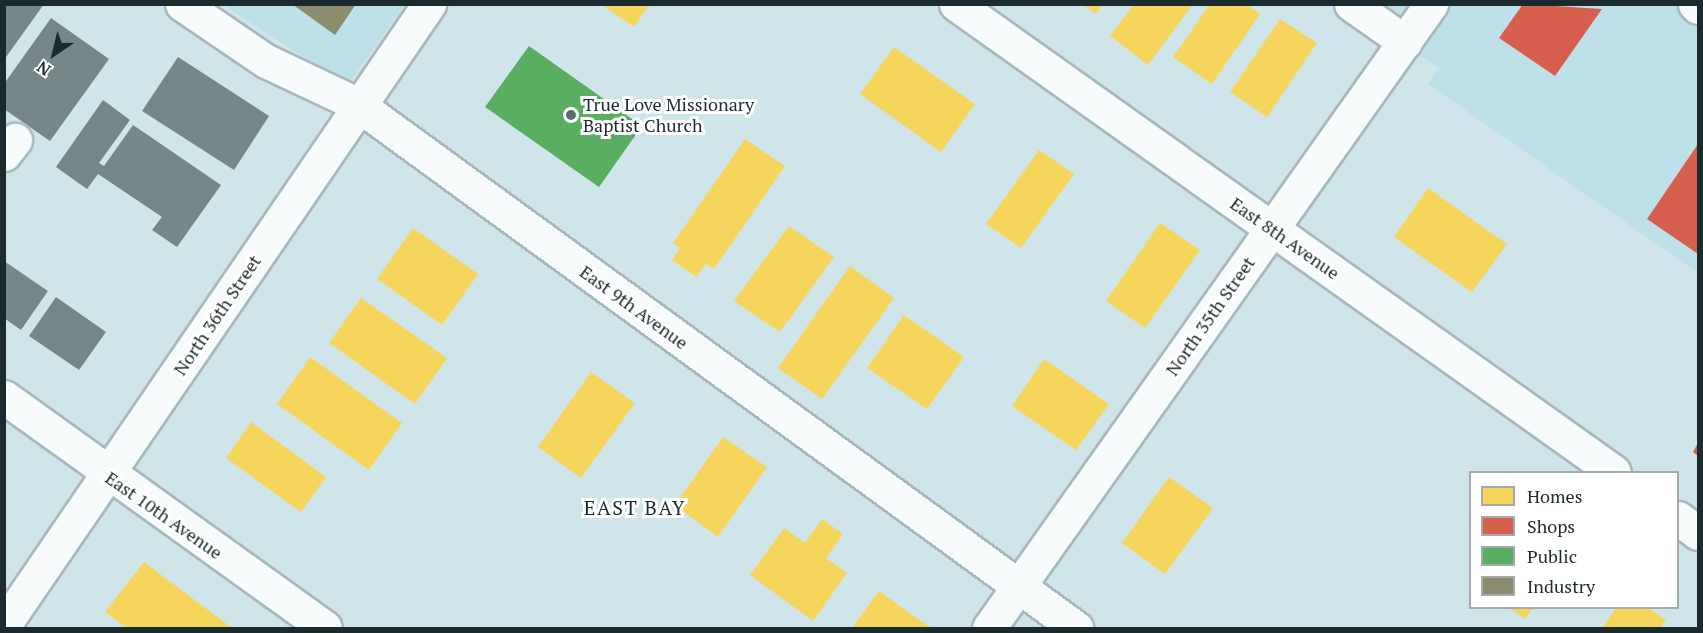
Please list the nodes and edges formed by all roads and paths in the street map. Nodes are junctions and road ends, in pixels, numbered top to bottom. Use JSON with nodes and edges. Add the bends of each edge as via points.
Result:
{"nodes":[{"id":1,"x":182,"y":4,"type":"edge"},
{"id":2,"x":429,"y":4,"type":"edge"},
{"id":3,"x":956,"y":4,"type":"edge"},
{"id":4,"x":1351,"y":4,"type":"edge"},
{"id":5,"x":1431,"y":4,"type":"edge"},
{"id":6,"x":1405,"y":42,"type":"junction"},
{"id":7,"x":357,"y":104,"type":"junction"},
{"id":8,"x":1272,"y":229,"type":"junction"},
{"id":9,"x":4,"y":397,"type":"edge"},
{"id":10,"x":1613,"y":471,"type":"edge"},
{"id":11,"x":110,"y":477,"type":"junction"},
{"id":12,"x":1679,"y":519,"type":"edge"},
{"id":13,"x":1698,"y":533,"type":"edge"},
{"id":14,"x":1018,"y":588,"type":"junction"},
{"id":15,"x":4,"y":625,"type":"edge"},
{"id":16,"x":326,"y":628,"type":"edge"},
{"id":17,"x":989,"y":628,"type":"edge"},
{"id":18,"x":1076,"y":628,"type":"edge"}],
"edges":[{"from":1,"to":7,"type":"street","name":"East 9th Avenue","via":[[266,62]]},
{"from":2,"to":7,"type":"street","name":"North 36th Street"},
{"from":3,"to":8,"type":"street","name":"East 8th Avenue"},
{"from":4,"to":6,"type":"street"},
{"from":5,"to":6,"type":"street","name":"North 35th Street"},
{"from":6,"to":8,"type":"street","name":"North 35th Street"},
{"from":7,"to":11,"type":"street","name":"North 36th Street"},
{"from":7,"to":14,"type":"street","name":"East 9th Avenue"},
{"from":8,"to":10,"type":"street","name":"East 8th Avenue"},
{"from":8,"to":14,"type":"street","name":"North 35th Street"},
{"from":9,"to":11,"type":"street","name":"East 10th Avenue"},
{"from":11,"to":15,"type":"street","name":"North 36th Street"},
{"from":11,"to":16,"type":"street","name":"East 10th Avenue"},
{"from":12,"to":13,"type":"street"},
{"from":14,"to":17,"type":"street","name":"North 35th Street"},
{"from":14,"to":18,"type":"street","name":"East 9th Avenue"}]}
